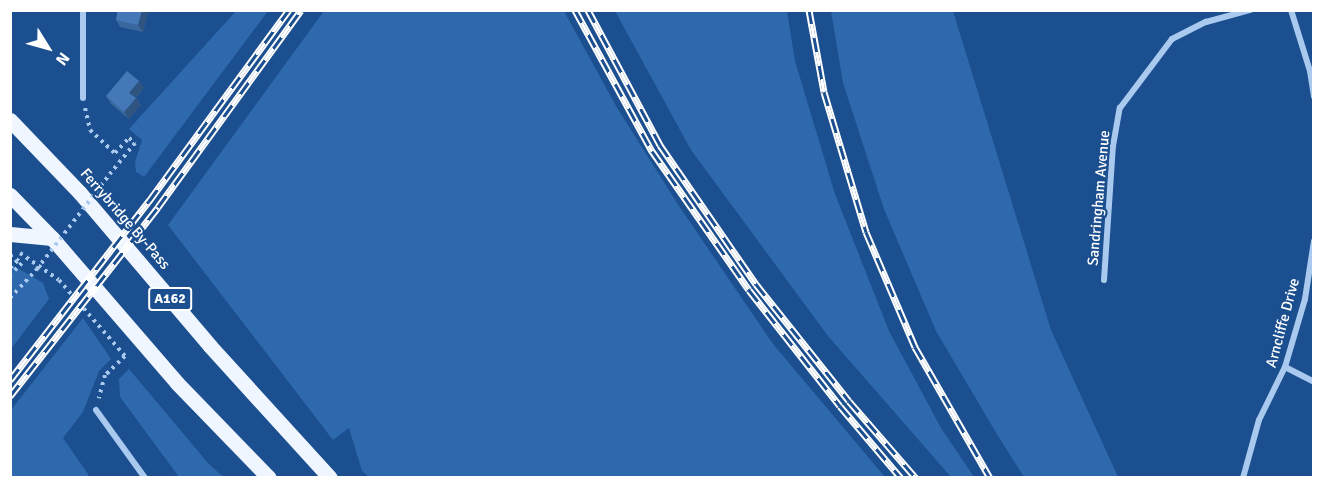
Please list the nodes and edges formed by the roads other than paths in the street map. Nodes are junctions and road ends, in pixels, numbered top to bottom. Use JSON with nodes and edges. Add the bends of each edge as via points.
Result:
{"nodes":[{"id":1,"x":83,"y":10,"type":"edge"},
{"id":2,"x":1250,"y":10,"type":"edge"},
{"id":3,"x":1291,"y":10,"type":"edge"},
{"id":4,"x":1314,"y":97,"type":"edge"},
{"id":5,"x":83,"y":98,"type":"road end"},
{"id":6,"x":10,"y":120,"type":"edge"},
{"id":7,"x":10,"y":195,"type":"edge"},
{"id":8,"x":10,"y":234,"type":"edge"},
{"id":9,"x":52,"y":238,"type":"junction"},
{"id":10,"x":1314,"y":241,"type":"edge"},
{"id":11,"x":1104,"y":279,"type":"dead end"},
{"id":12,"x":1285,"y":368,"type":"junction"},
{"id":13,"x":1314,"y":382,"type":"edge"},
{"id":14,"x":96,"y":410,"type":"road end"},
{"id":15,"x":145,"y":477,"type":"edge"},
{"id":16,"x":269,"y":477,"type":"edge"},
{"id":17,"x":330,"y":477,"type":"edge"},
{"id":18,"x":1243,"y":477,"type":"edge"}],
"edges":[{"from":1,"to":5,"type":"street"},
{"from":2,"to":11,"type":"street","name":"Sandringham Avenue","via":[[1206,22],[1172,39],[1120,108],[1113,146]]},
{"from":3,"to":4,"type":"street"},
{"from":6,"to":17,"type":"main road","name":"Ferrybridge By-Pass","number":"A162","via":[[80,193],[210,346]]},
{"from":7,"to":9,"type":"main road"},
{"from":8,"to":9,"type":"main road"},
{"from":9,"to":16,"type":"main road","via":[[177,383]]},
{"from":10,"to":12,"type":"street","name":"Arncliffe Drive","via":[[1305,299]]},
{"from":12,"to":13,"type":"street"},
{"from":12,"to":18,"type":"street","name":"Arncliffe Drive","via":[[1259,420]]},
{"from":14,"to":15,"type":"street"}]}
